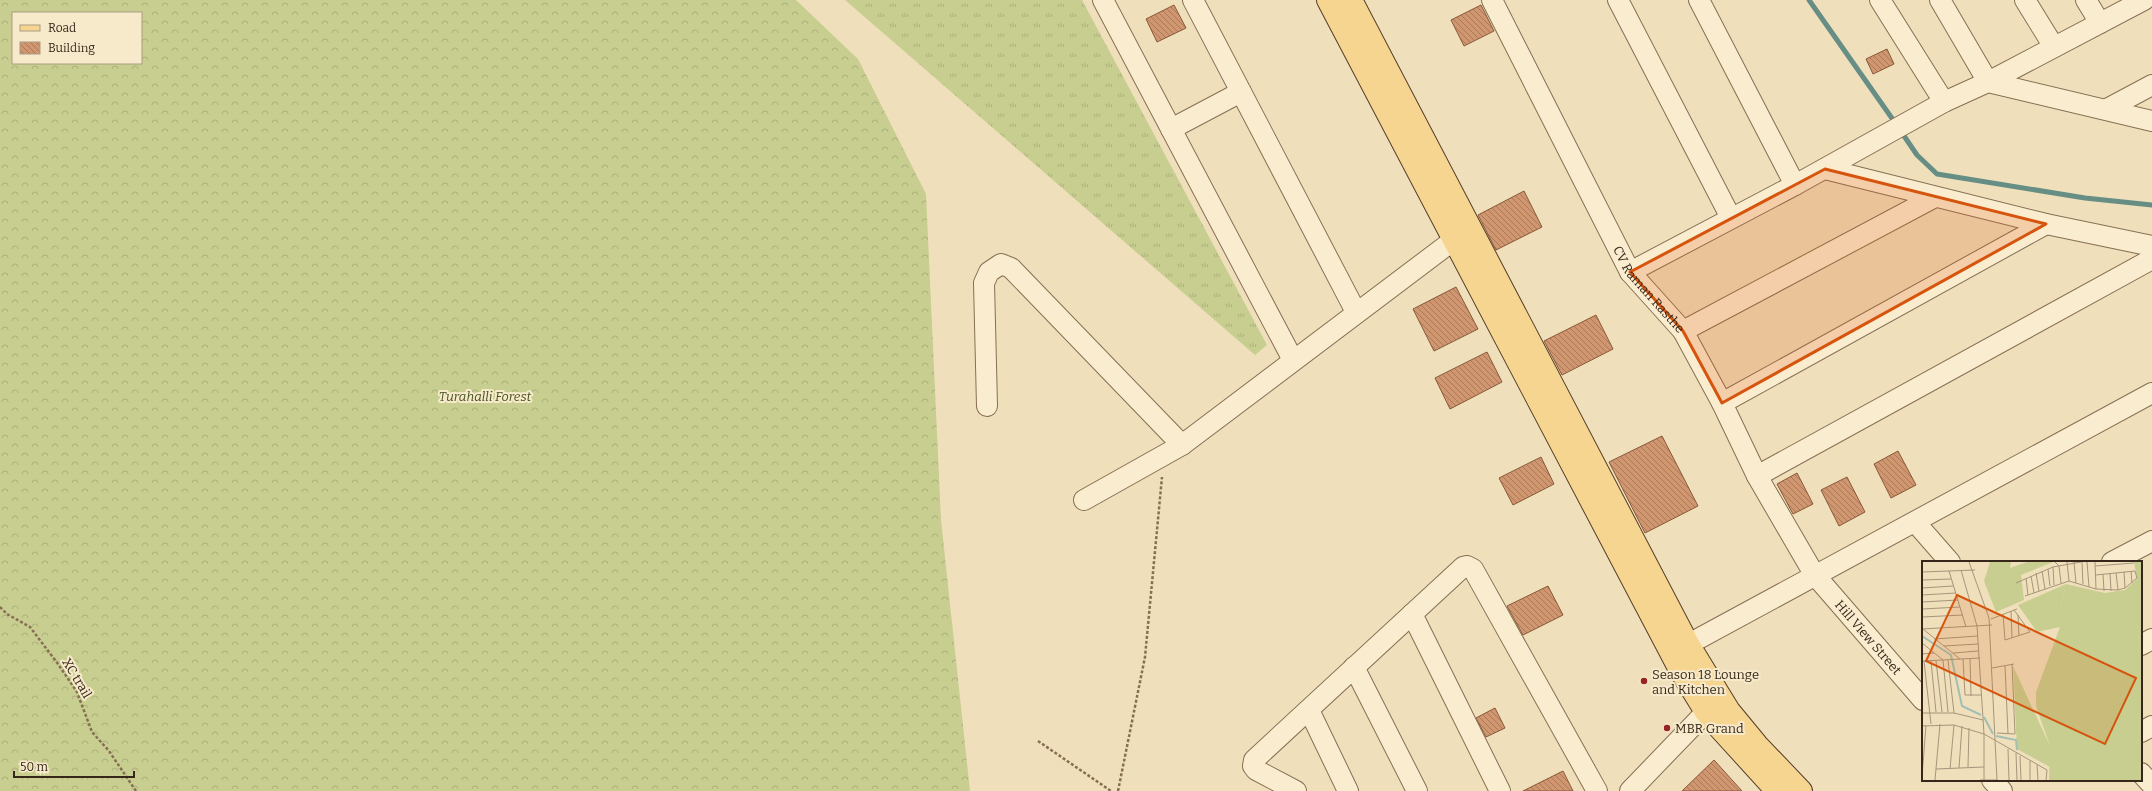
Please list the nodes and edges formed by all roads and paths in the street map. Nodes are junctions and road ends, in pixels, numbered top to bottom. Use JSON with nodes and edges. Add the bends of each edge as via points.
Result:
{"nodes":[{"id":1,"x":1103,"y":0,"type":"edge"},
{"id":2,"x":1193,"y":0,"type":"edge"},
{"id":3,"x":1328,"y":0,"type":"edge"},
{"id":4,"x":1351,"y":0,"type":"edge"},
{"id":5,"x":1492,"y":0,"type":"edge"},
{"id":6,"x":1618,"y":0,"type":"edge"},
{"id":7,"x":1698,"y":0,"type":"edge"},
{"id":8,"x":1880,"y":0,"type":"edge"},
{"id":9,"x":1940,"y":0,"type":"edge"},
{"id":10,"x":2025,"y":0,"type":"edge"},
{"id":11,"x":2086,"y":0,"type":"edge"},
{"id":12,"x":2144,"y":0,"type":"edge"},
{"id":13,"x":2100,"y":23,"type":"junction"},
{"id":14,"x":2054,"y":47,"type":"junction"},
{"id":15,"x":1988,"y":82,"type":"junction"},
{"id":16,"x":2152,"y":85,"type":"edge"},
{"id":17,"x":1241,"y":92,"type":"junction"},
{"id":18,"x":1944,"y":102,"type":"junction"},
{"id":19,"x":2107,"y":109,"type":"junction"},
{"id":20,"x":2152,"y":120,"type":"edge"},
{"id":21,"x":1171,"y":129,"type":"junction"},
{"id":22,"x":1825,"y":169,"type":"junction"},
{"id":23,"x":1795,"y":185,"type":"junction"},
{"id":24,"x":1935,"y":197,"type":"junction"},
{"id":25,"x":1731,"y":218,"type":"junction"},
{"id":26,"x":2046,"y":224,"type":"junction"},
{"id":27,"x":1462,"y":233,"type":"junction"},
{"id":28,"x":2152,"y":246,"type":"edge"},
{"id":29,"x":2152,"y":259,"type":"edge"},
{"id":30,"x":1630,"y":272,"type":"junction"},
{"id":31,"x":1356,"y":312,"type":"junction"},
{"id":32,"x":1682,"y":331,"type":"junction"},
{"id":33,"x":1293,"y":360,"type":"junction"},
{"id":34,"x":2152,"y":393,"type":"edge"},
{"id":35,"x":1722,"y":403,"type":"junction"},
{"id":36,"x":987,"y":406,"type":"dead end"},
{"id":37,"x":1182,"y":445,"type":"junction"},
{"id":38,"x":1164,"y":455,"type":"junction"},
{"id":39,"x":1757,"y":476,"type":"junction"},
{"id":40,"x":1084,"y":500,"type":"dead end"},
{"id":41,"x":1915,"y":522,"type":"junction"},
{"id":42,"x":2152,"y":541,"type":"edge"},
{"id":43,"x":1949,"y":561,"type":"edge"},
{"id":44,"x":2114,"y":561,"type":"edge"},
{"id":45,"x":1814,"y":574,"type":"junction"},
{"id":46,"x":0,"y":607,"type":"edge"},
{"id":47,"x":1412,"y":614,"type":"junction"},
{"id":48,"x":2152,"y":639,"type":"edge"},
{"id":49,"x":2142,"y":644,"type":"edge"},
{"id":50,"x":1680,"y":649,"type":"junction"},
{"id":51,"x":1354,"y":667,"type":"junction"},
{"id":52,"x":1922,"y":699,"type":"edge"},
{"id":53,"x":1309,"y":710,"type":"junction"},
{"id":54,"x":1706,"y":712,"type":"junction"},
{"id":55,"x":2152,"y":726,"type":"edge"},
{"id":56,"x":2142,"y":731,"type":"edge"},
{"id":57,"x":1038,"y":741,"type":"dead end"},
{"id":58,"x":2142,"y":774,"type":"edge"},
{"id":59,"x":1993,"y":781,"type":"edge"},
{"id":60,"x":2152,"y":785,"type":"edge"},
{"id":61,"x":136,"y":791,"type":"edge"},
{"id":62,"x":1111,"y":791,"type":"edge"},
{"id":63,"x":1118,"y":791,"type":"edge"},
{"id":64,"x":1296,"y":791,"type":"edge"},
{"id":65,"x":1348,"y":791,"type":"edge"},
{"id":66,"x":1416,"y":791,"type":"edge"},
{"id":67,"x":1500,"y":791,"type":"edge"},
{"id":68,"x":1597,"y":791,"type":"edge"},
{"id":69,"x":1630,"y":791,"type":"edge"},
{"id":70,"x":1777,"y":791,"type":"edge"},
{"id":71,"x":1801,"y":791,"type":"edge"},
{"id":72,"x":2002,"y":791,"type":"edge"}],
"edges":[{"from":1,"to":21,"type":"street"},
{"from":2,"to":17,"type":"street"},
{"from":3,"to":27,"type":"main road"},
{"from":4,"to":27,"type":"main road"},
{"from":5,"to":30,"type":"street","name":"CV Raman Rasthe"},
{"from":6,"to":25,"type":"street"},
{"from":7,"to":23,"type":"street"},
{"from":8,"to":18,"type":"street"},
{"from":9,"to":15,"type":"street"},
{"from":10,"to":14,"type":"street"},
{"from":11,"to":13,"type":"street"},
{"from":12,"to":13,"type":"street"},
{"from":13,"to":14,"type":"street"},
{"from":14,"to":15,"type":"street"},
{"from":15,"to":18,"type":"street"},
{"from":15,"to":19,"type":"street"},
{"from":16,"to":19,"type":"street"},
{"from":17,"to":21,"type":"street"},
{"from":17,"to":31,"type":"street"},
{"from":18,"to":22,"type":"street"},
{"from":19,"to":20,"type":"street"},
{"from":21,"to":33,"type":"street"},
{"from":22,"to":23,"type":"street"},
{"from":22,"to":24,"type":"street"},
{"from":23,"to":25,"type":"street"},
{"from":24,"to":26,"type":"street"},
{"from":24,"to":32,"type":"street"},
{"from":25,"to":30,"type":"street"},
{"from":26,"to":28,"type":"street"},
{"from":26,"to":35,"type":"street"},
{"from":27,"to":31,"type":"street"},
{"from":27,"to":50,"type":"main road"},
{"from":29,"to":39,"type":"street"},
{"from":30,"to":32,"type":"street","name":"CV Raman Rasthe"},
{"from":31,"to":33,"type":"street"},
{"from":32,"to":35,"type":"street","name":"CV Raman Rasthe"},
{"from":33,"to":37,"type":"street"},
{"from":34,"to":41,"type":"street"},
{"from":35,"to":39,"type":"street","name":"CV Raman Rasthe"},
{"from":36,"to":37,"type":"street","via":[[984,283],[989,272],[1001,264],[1011,268]]},
{"from":37,"to":38,"type":"street"},
{"from":38,"to":40,"type":"street"},
{"from":38,"to":63,"type":"path","via":[[1145,657]]},
{"from":39,"to":45,"type":"street","name":"CV Raman Rasthe"},
{"from":41,"to":43,"type":"street"},
{"from":41,"to":45,"type":"street"},
{"from":42,"to":44,"type":"street"},
{"from":45,"to":50,"type":"street"},
{"from":45,"to":52,"type":"street","name":"Hill View Street"},
{"from":46,"to":61,"type":"path","name":"XC trail","via":[[30,627],[58,664],[77,692],[92,732],[109,751]]},
{"from":47,"to":51,"type":"street"},
{"from":47,"to":67,"type":"street"},
{"from":47,"to":68,"type":"street","via":[[1463,567],[1472,567]]},
{"from":48,"to":49,"type":"street"},
{"from":50,"to":54,"type":"main road"},
{"from":50,"to":71,"type":"main road","via":[[1757,745]]},
{"from":51,"to":53,"type":"street"},
{"from":51,"to":66,"type":"street"},
{"from":53,"to":64,"type":"street","via":[[1253,762],[1256,770]]},
{"from":53,"to":65,"type":"street"},
{"from":54,"to":69,"type":"street"},
{"from":54,"to":70,"type":"main road","via":[[1726,738]]},
{"from":55,"to":56,"type":"street"},
{"from":57,"to":62,"type":"path"},
{"from":58,"to":60,"type":"street"},
{"from":59,"to":72,"type":"street"}]}
